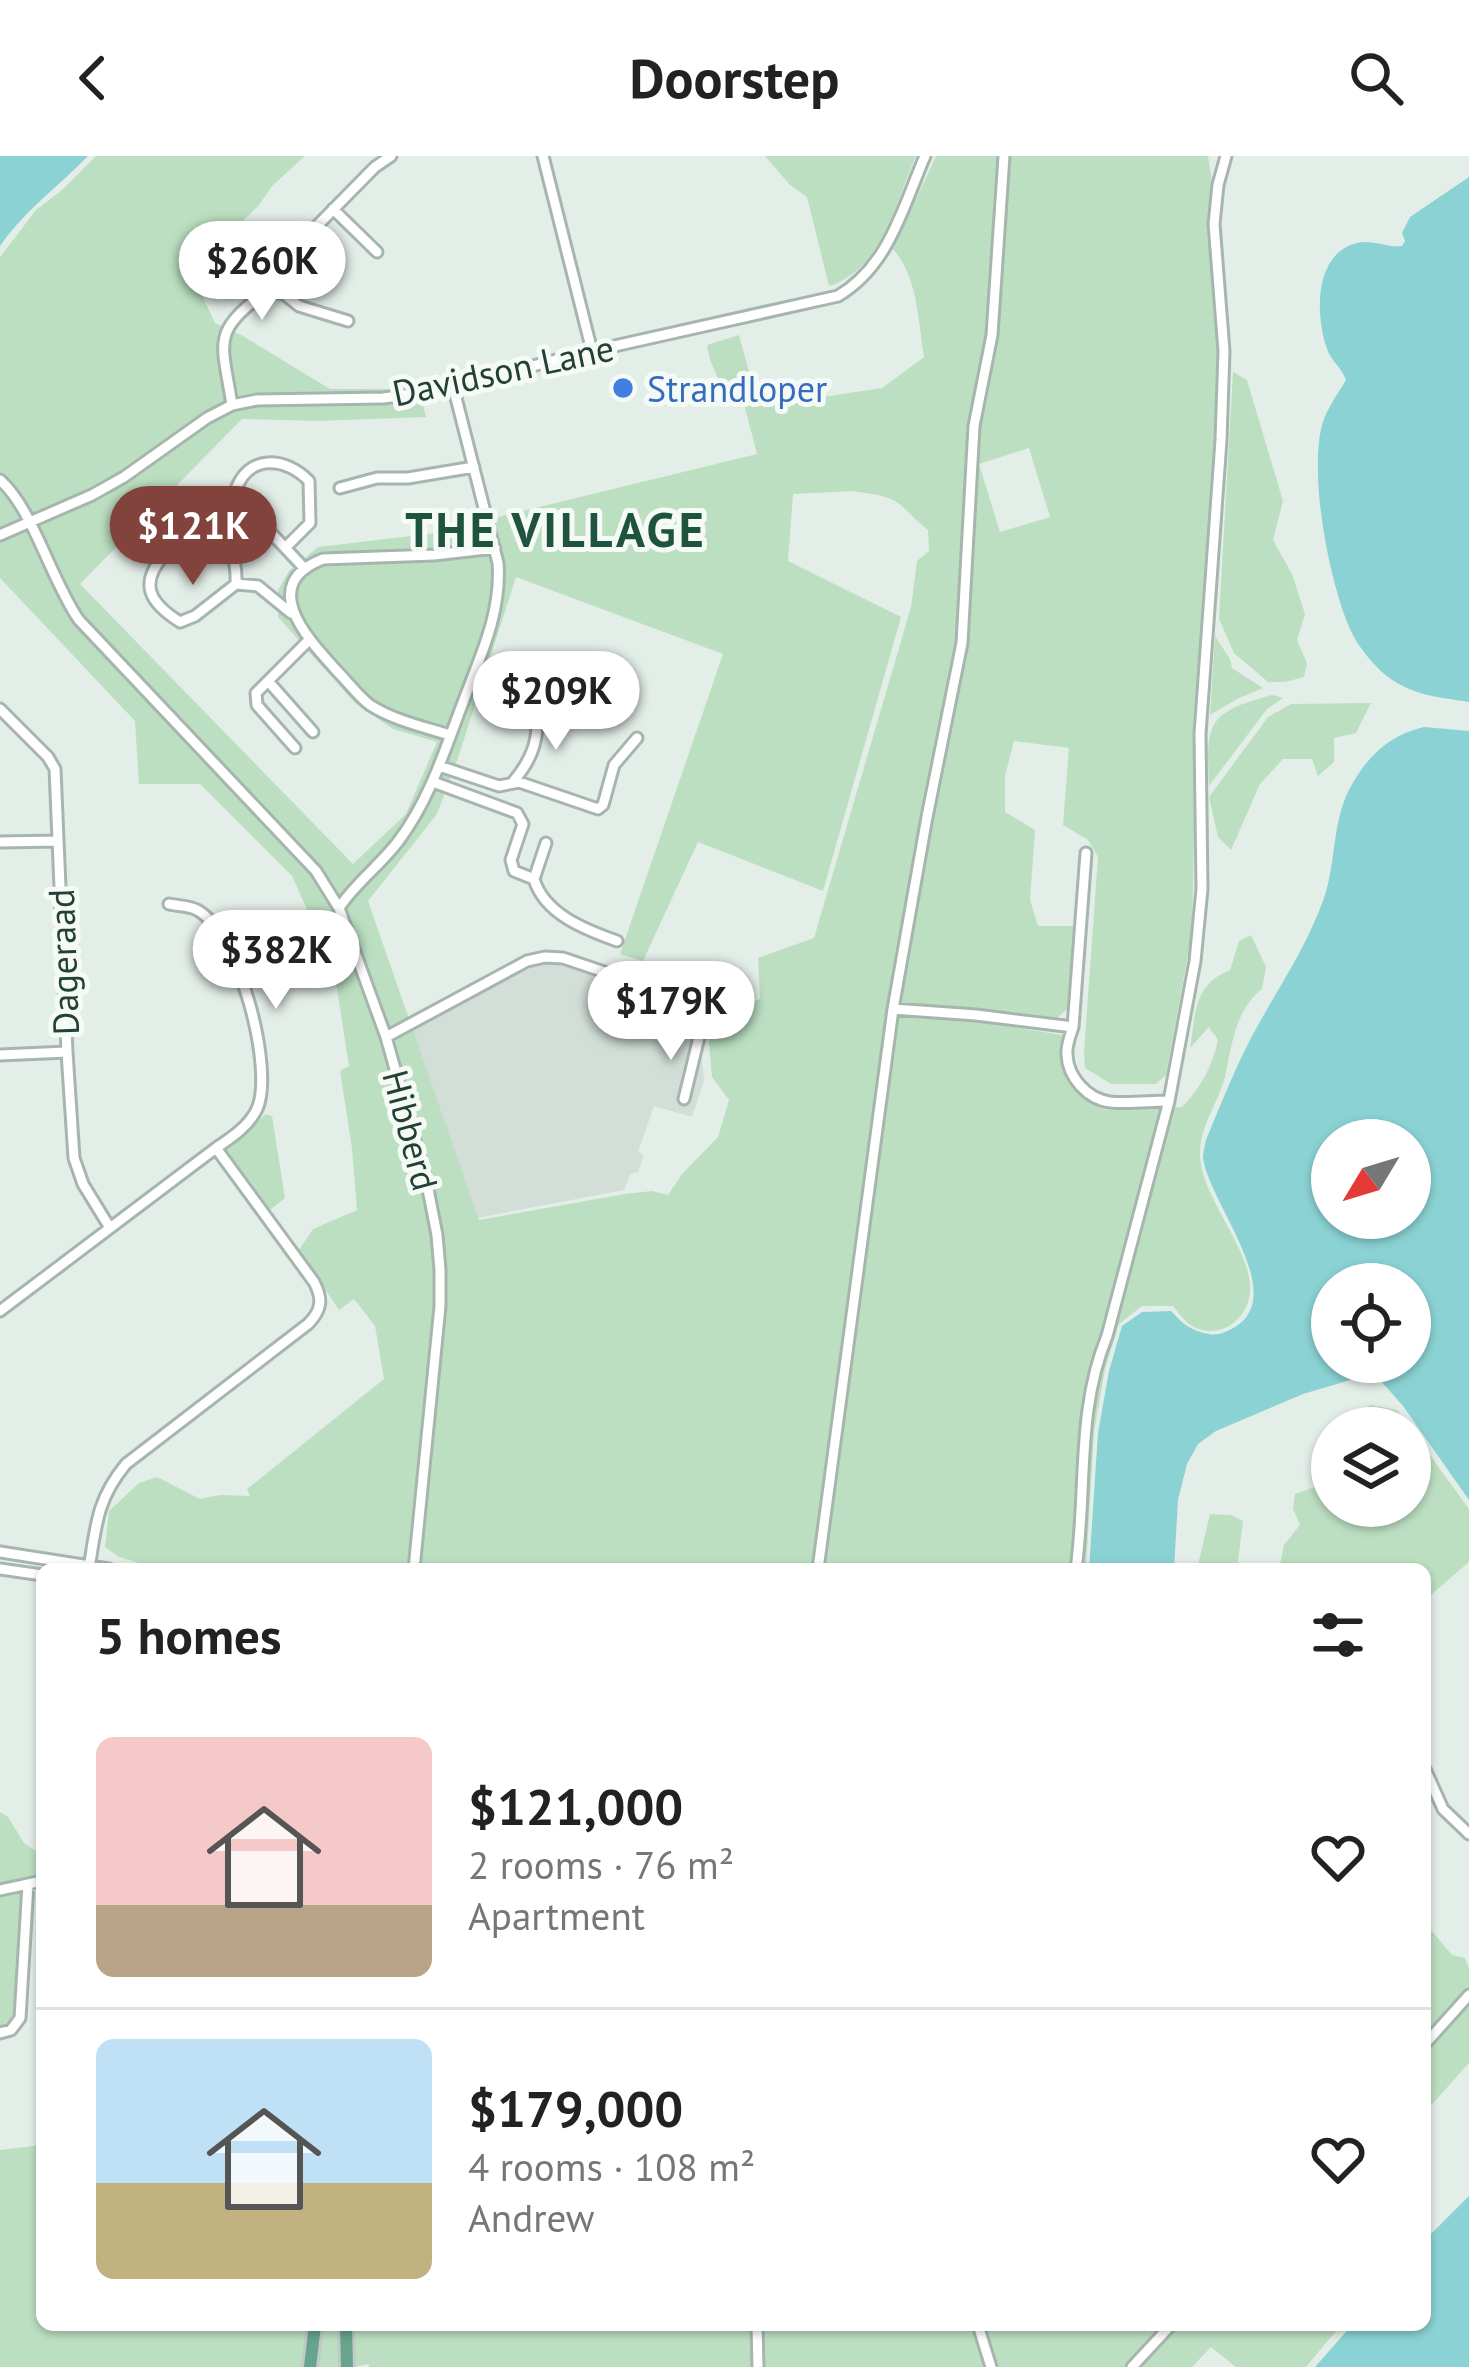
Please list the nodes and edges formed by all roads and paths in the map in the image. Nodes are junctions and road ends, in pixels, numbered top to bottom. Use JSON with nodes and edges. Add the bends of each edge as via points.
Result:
{"nodes":[{"id":1,"x":391,"y":156,"type":"edge"},
{"id":2,"x":543,"y":156,"type":"edge"},
{"id":3,"x":925,"y":156,"type":"edge"},
{"id":4,"x":1004,"y":156,"type":"edge"},
{"id":5,"x":1226,"y":156,"type":"edge"},
{"id":6,"x":333,"y":209,"type":"junction"},
{"id":7,"x":292,"y":252,"type":"dead end"},
{"id":8,"x":376,"y":252,"type":"dead end"},
{"id":9,"x":348,"y":321,"type":"dead end"},
{"id":10,"x":592,"y":351,"type":"junction"},
{"id":11,"x":453,"y":386,"type":"junction"},
{"id":12,"x":232,"y":405,"type":"junction"},
{"id":13,"x":474,"y":467,"type":"junction"},
{"id":14,"x":0,"y":480,"type":"edge"},
{"id":15,"x":340,"y":488,"type":"dead end"},
{"id":16,"x":28,"y":524,"type":"junction"},
{"id":17,"x":0,"y":535,"type":"edge"},
{"id":18,"x":285,"y":548,"type":"junction"},
{"id":19,"x":495,"y":548,"type":"junction"},
{"id":20,"x":305,"y":569,"type":"junction"},
{"id":21,"x":236,"y":584,"type":"junction"},
{"id":22,"x":293,"y":615,"type":"junction"},
{"id":23,"x":309,"y":640,"type":"junction"},
{"id":24,"x":268,"y":681,"type":"junction"},
{"id":25,"x":536,"y":704,"type":"dead end"},
{"id":26,"x":0,"y":709,"type":"edge"},
{"id":27,"x":313,"y":732,"type":"dead end"},
{"id":28,"x":450,"y":736,"type":"junction"},
{"id":29,"x":637,"y":738,"type":"dead end"},
{"id":30,"x":295,"y":748,"type":"dead end"},
{"id":31,"x":439,"y":766,"type":"junction"},
{"id":32,"x":434,"y":782,"type":"junction"},
{"id":33,"x":513,"y":782,"type":"junction"},
{"id":34,"x":58,"y":841,"type":"junction"},
{"id":35,"x":0,"y":842,"type":"edge"},
{"id":36,"x":546,"y":843,"type":"dead end"},
{"id":37,"x":1086,"y":854,"type":"dead end"},
{"id":38,"x":534,"y":879,"type":"junction"},
{"id":39,"x":170,"y":904,"type":"dead end"},
{"id":40,"x":339,"y":908,"type":"junction"},
{"id":41,"x":617,"y":941,"type":"dead end"},
{"id":42,"x":893,"y":1010,"type":"junction"},
{"id":43,"x":1073,"y":1027,"type":"junction"},
{"id":44,"x":386,"y":1037,"type":"junction"},
{"id":45,"x":67,"y":1052,"type":"junction"},
{"id":46,"x":0,"y":1055,"type":"edge"},
{"id":47,"x":684,"y":1100,"type":"dead end"},
{"id":48,"x":1168,"y":1101,"type":"junction"},
{"id":49,"x":216,"y":1148,"type":"junction"},
{"id":50,"x":110,"y":1228,"type":"junction"},
{"id":51,"x":0,"y":1311,"type":"edge"},
{"id":52,"x":0,"y":1552,"type":"edge"},
{"id":53,"x":66,"y":1563,"type":"edge"},
{"id":54,"x":91,"y":1563,"type":"edge"},
{"id":55,"x":415,"y":1563,"type":"edge"},
{"id":56,"x":819,"y":1563,"type":"edge"},
{"id":57,"x":1077,"y":1563,"type":"edge"},
{"id":58,"x":0,"y":1569,"type":"edge"},
{"id":59,"x":36,"y":1574,"type":"edge"},
{"id":60,"x":1431,"y":1782,"type":"edge"},
{"id":61,"x":1469,"y":1834,"type":"edge"},
{"id":62,"x":36,"y":1882,"type":"edge"},
{"id":63,"x":28,"y":1884,"type":"junction"},
{"id":64,"x":0,"y":1890,"type":"edge"},
{"id":65,"x":1469,"y":1995,"type":"edge"},
{"id":66,"x":0,"y":2033,"type":"edge"},
{"id":67,"x":1431,"y":2037,"type":"edge"},
{"id":68,"x":314,"y":2331,"type":"edge"},
{"id":69,"x":346,"y":2331,"type":"edge"},
{"id":70,"x":758,"y":2331,"type":"edge"},
{"id":71,"x":980,"y":2331,"type":"edge"},
{"id":72,"x":1165,"y":2331,"type":"edge"},
{"id":73,"x":310,"y":2367,"type":"edge"},
{"id":74,"x":346,"y":2367,"type":"edge"},
{"id":75,"x":758,"y":2367,"type":"edge"},
{"id":76,"x":991,"y":2367,"type":"edge"},
{"id":77,"x":1132,"y":2367,"type":"edge"}],
"edges":[{"from":1,"to":6,"type":"street"},
{"from":2,"to":10,"type":"street"},
{"from":3,"to":10,"type":"street","name":"Davidson Lane","via":[[884,252],[838,296]]},
{"from":4,"to":42,"type":"street","via":[[992,335],[974,426],[962,643]]},
{"from":5,"to":48,"type":"street","via":[[1214,224],[1225,351],[1200,734],[1202,889]]},
{"from":6,"to":7,"type":"street"},
{"from":6,"to":8,"type":"street"},
{"from":9,"to":12,"type":"street","via":[[268,290],[223,338]]},
{"from":10,"to":11,"type":"street","name":"Davidson Lane"},
{"from":11,"to":12,"type":"street","name":"Davidson Lane","via":[[399,397]]},
{"from":11,"to":13,"type":"street"},
{"from":12,"to":16,"type":"street","name":"Davidson Lane","via":[[124,477]]},
{"from":13,"to":15,"type":"street"},
{"from":13,"to":19,"type":"street"},
{"from":14,"to":16,"type":"street","name":"Hibberd"},
{"from":16,"to":17,"type":"street","name":"Davidson Lane"},
{"from":16,"to":40,"type":"street","name":"Hibberd","via":[[79,620],[299,851]]},
{"from":18,"to":18,"type":"street","via":[[235,492],[261,464],[278,462],[309,481],[310,524]]},
{"from":18,"to":20,"type":"street"},
{"from":19,"to":20,"type":"street","via":[[334,557]]},
{"from":19,"to":28,"type":"street","via":[[500,581],[491,628]]},
{"from":20,"to":22,"type":"street","via":[[293,586]]},
{"from":21,"to":21,"type":"street","via":[[180,622],[148,581],[185,534],[200,531],[227,543]]},
{"from":21,"to":22,"type":"street","via":[[258,586]]},
{"from":22,"to":23,"type":"street"},
{"from":23,"to":24,"type":"street"},
{"from":23,"to":28,"type":"street","via":[[370,704]]},
{"from":24,"to":27,"type":"street"},
{"from":24,"to":30,"type":"street","via":[[257,705]]},
{"from":25,"to":33,"type":"street","via":[[532,757]]},
{"from":26,"to":34,"type":"street","name":"Dageraad","via":[[52,761]]},
{"from":28,"to":31,"type":"street"},
{"from":29,"to":33,"type":"street","via":[[614,765],[598,809]]},
{"from":31,"to":32,"type":"street"},
{"from":31,"to":33,"type":"street","via":[[499,786]]},
{"from":32,"to":38,"type":"street","via":[[518,813],[523,824],[511,866]]},
{"from":32,"to":40,"type":"street","via":[[384,860]]},
{"from":34,"to":35,"type":"street"},
{"from":34,"to":45,"type":"street","name":"Dageraad"},
{"from":36,"to":38,"type":"street"},
{"from":37,"to":43,"type":"street"},
{"from":38,"to":41,"type":"street","via":[[570,921]]},
{"from":39,"to":49,"type":"street","via":[[194,909],[212,926],[254,1012],[259,1104]]},
{"from":40,"to":44,"type":"street","name":"Hibberd"},
{"from":42,"to":43,"type":"street"},
{"from":42,"to":56,"type":"street"},
{"from":43,"to":48,"type":"street","via":[[1068,1064],[1088,1093],[1109,1102]]},
{"from":44,"to":47,"type":"street","via":[[518,965],[563,958],[683,1000],[696,1012],[700,1038]]},
{"from":44,"to":55,"type":"street","name":"Hibberd","via":[[426,1179],[440,1270]]},
{"from":45,"to":46,"type":"street"},
{"from":45,"to":50,"type":"street","name":"Dageraad","via":[[74,1158]]},
{"from":48,"to":57,"type":"street","via":[[1087,1403]]},
{"from":49,"to":50,"type":"street"},
{"from":49,"to":54,"type":"street","via":[[314,1282],[321,1304],[308,1324],[126,1464],[99,1506]]},
{"from":50,"to":51,"type":"street"},
{"from":52,"to":53,"type":"street"},
{"from":58,"to":59,"type":"street"},
{"from":60,"to":61,"type":"street","via":[[1443,1809]]},
{"from":62,"to":63,"type":"street"},
{"from":63,"to":64,"type":"street"},
{"from":63,"to":66,"type":"street","via":[[20,2018]]},
{"from":65,"to":67,"type":"street"},
{"from":68,"to":73,"type":"main road"},
{"from":69,"to":74,"type":"main road"},
{"from":70,"to":75,"type":"street"},
{"from":71,"to":76,"type":"street"},
{"from":72,"to":77,"type":"street"}]}
